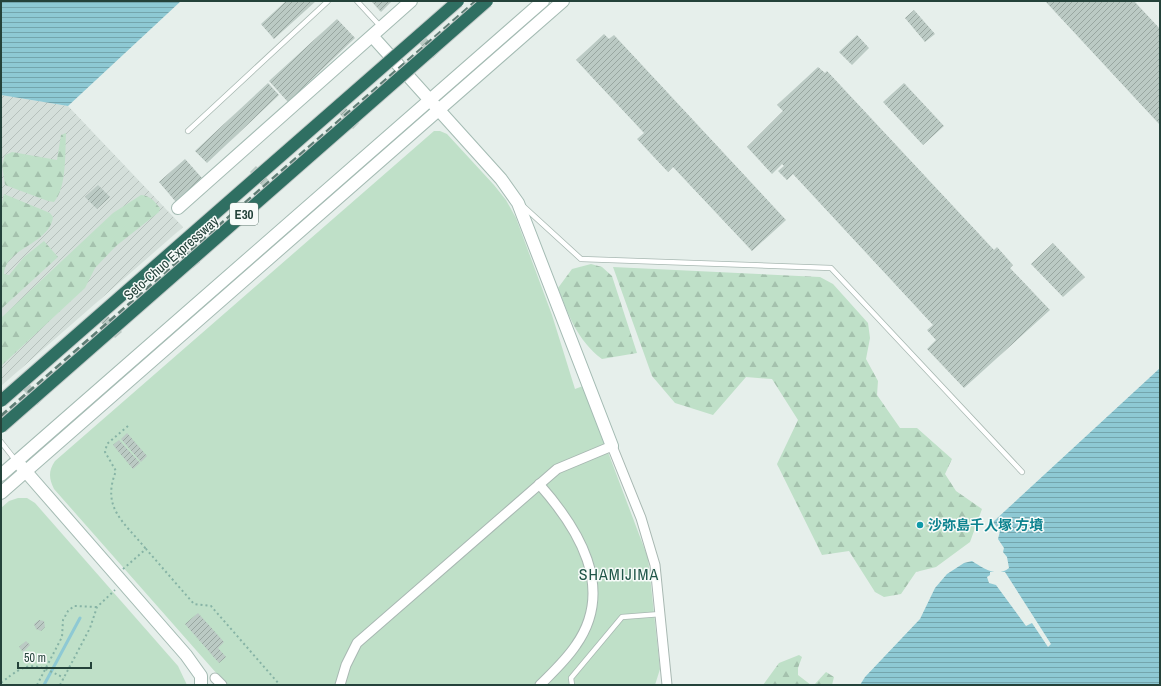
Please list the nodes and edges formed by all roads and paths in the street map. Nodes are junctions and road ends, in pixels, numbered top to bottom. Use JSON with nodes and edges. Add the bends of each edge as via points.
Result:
{"nodes":[{"id":1,"x":328,"y":1,"type":"edge"},
{"id":2,"x":357,"y":1,"type":"edge"},
{"id":3,"x":412,"y":1,"type":"edge"},
{"id":4,"x":458,"y":1,"type":"edge"},
{"id":5,"x":487,"y":1,"type":"edge"},
{"id":6,"x":543,"y":1,"type":"edge"},
{"id":7,"x":563,"y":1,"type":"edge"},
{"id":8,"x":382,"y":28,"type":"junction"},
{"id":9,"x":373,"y":37,"type":"junction"},
{"id":10,"x":430,"y":100,"type":"junction"},
{"id":11,"x":439,"y":110,"type":"junction"},
{"id":12,"x":188,"y":130,"type":"dead end"},
{"id":13,"x":518,"y":203,"type":"junction"},
{"id":14,"x":178,"y":208,"type":"dead end"},
{"id":15,"x":1,"y":401,"type":"edge"},
{"id":16,"x":128,"y":426,"type":"dead end"},
{"id":17,"x":1,"y":427,"type":"edge"},
{"id":18,"x":1,"y":442,"type":"edge"},
{"id":19,"x":612,"y":446,"type":"junction"},
{"id":20,"x":16,"y":461,"type":"junction"},
{"id":21,"x":25,"y":471,"type":"junction"},
{"id":22,"x":1022,"y":472,"type":"dead end"},
{"id":23,"x":1,"y":475,"type":"edge"},
{"id":24,"x":539,"y":484,"type":"junction"},
{"id":25,"x":1,"y":493,"type":"edge"},
{"id":26,"x":146,"y":548,"type":"junction"},
{"id":27,"x":122,"y":570,"type":"dead end"},
{"id":28,"x":116,"y":590,"type":"dead end"},
{"id":29,"x":97,"y":607,"type":"junction"},
{"id":30,"x":661,"y":614,"type":"junction"},
{"id":31,"x":46,"y":668,"type":"junction"},
{"id":32,"x":64,"y":678,"type":"junction"},
{"id":33,"x":1,"y":683,"type":"edge"},
{"id":34,"x":37,"y":685,"type":"edge"},
{"id":35,"x":60,"y":685,"type":"edge"},
{"id":36,"x":201,"y":685,"type":"edge"},
{"id":37,"x":278,"y":685,"type":"edge"},
{"id":38,"x":340,"y":685,"type":"edge"},
{"id":39,"x":540,"y":685,"type":"edge"},
{"id":40,"x":572,"y":685,"type":"edge"},
{"id":41,"x":667,"y":685,"type":"edge"}],
"edges":[{"from":1,"to":12,"type":"lane"},
{"from":2,"to":8,"type":"lane"},
{"from":3,"to":8,"type":"street"},
{"from":4,"to":15,"type":"highway","name":"Seto-Chuo Expressway","number":"E30","bridge":true},
{"from":5,"to":17,"type":"highway","name":"Seto-Chuo Expressway","number":"E30","bridge":true},
{"from":6,"to":10,"type":"street"},
{"from":7,"to":11,"type":"street"},
{"from":8,"to":9,"type":"street"},
{"from":9,"to":10,"type":"street"},
{"from":9,"to":14,"type":"street"},
{"from":10,"to":11,"type":"street"},
{"from":10,"to":20,"type":"street"},
{"from":11,"to":13,"type":"street"},
{"from":11,"to":21,"type":"street"},
{"from":13,"to":19,"type":"street"},
{"from":13,"to":22,"type":"lane","via":[[529,210],[581,259],[831,268]]},
{"from":16,"to":26,"type":"path","via":[[107,444],[104,452],[116,471],[110,484],[112,509]]},
{"from":18,"to":20,"type":"lane"},
{"from":19,"to":24,"type":"street","via":[[557,469]]},
{"from":19,"to":30,"type":"street","via":[[641,518],[655,565]]},
{"from":20,"to":21,"type":"street"},
{"from":20,"to":23,"type":"street"},
{"from":21,"to":25,"type":"street"},
{"from":21,"to":36,"type":"street","via":[[186,655],[202,676]]},
{"from":24,"to":38,"type":"street","via":[[357,643]]},
{"from":24,"to":39,"type":"street","via":[[559,507],[577,535],[589,566],[594,596],[588,621],[577,644]]},
{"from":26,"to":27,"type":"path"},
{"from":26,"to":37,"type":"path","via":[[194,604],[211,606]]},
{"from":28,"to":29,"type":"path"},
{"from":29,"to":31,"type":"path","via":[[74,606],[68,611],[63,620],[62,637]]},
{"from":29,"to":32,"type":"path","via":[[90,628]]},
{"from":30,"to":40,"type":"lane","via":[[622,617],[571,678]]},
{"from":30,"to":41,"type":"street"},
{"from":31,"to":32,"type":"path"},
{"from":31,"to":33,"type":"path","via":[[25,666]]},
{"from":31,"to":34,"type":"path"},
{"from":32,"to":35,"type":"path"}]}
